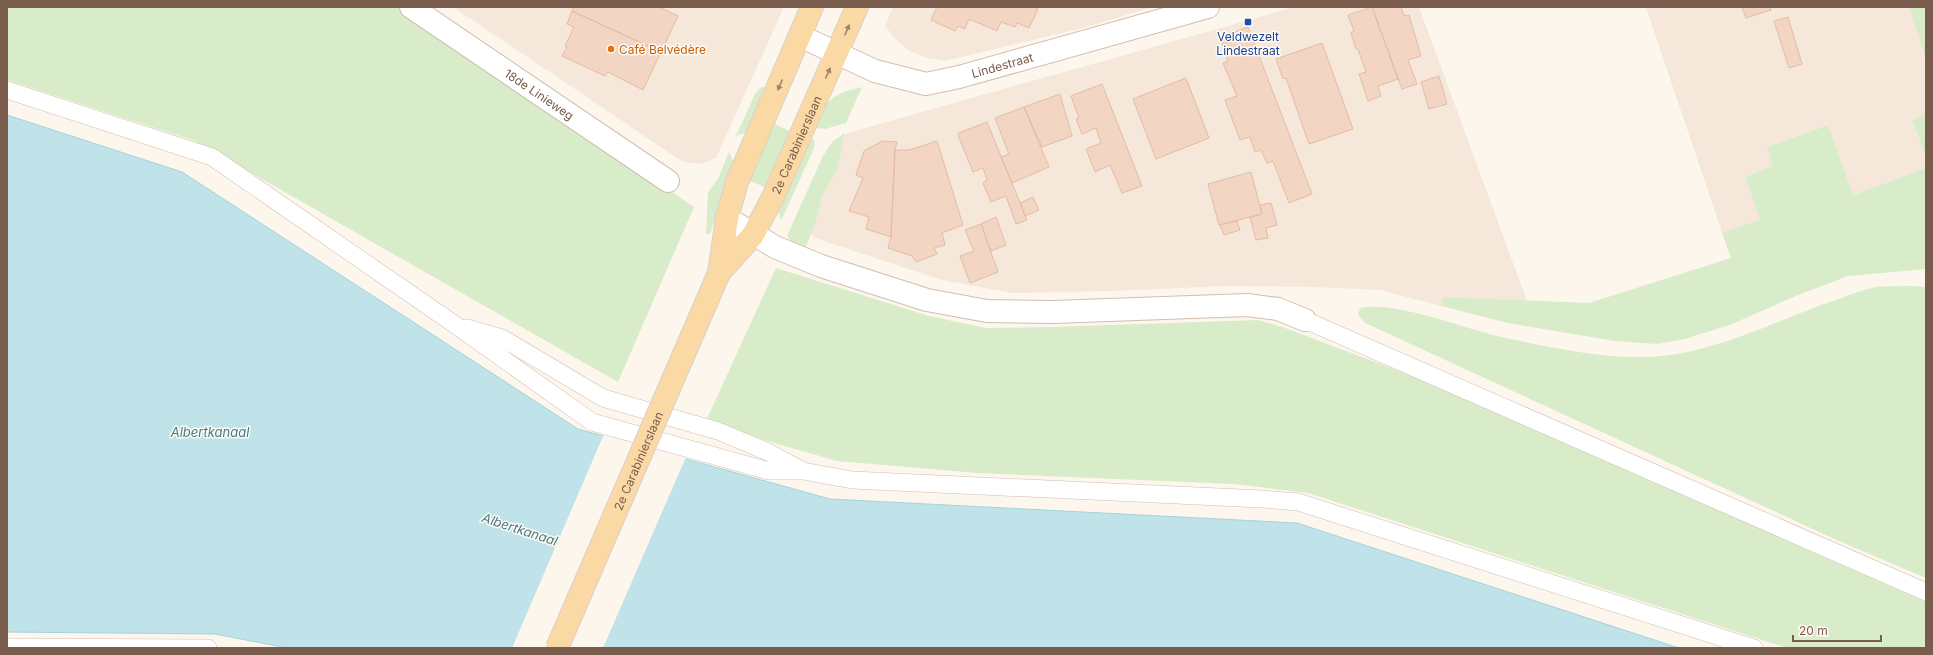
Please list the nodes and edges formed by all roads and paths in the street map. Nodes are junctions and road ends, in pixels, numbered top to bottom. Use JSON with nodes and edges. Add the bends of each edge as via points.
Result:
{"nodes":[{"id":1,"x":411,"y":7,"type":"edge"},
{"id":2,"x":812,"y":7,"type":"edge"},
{"id":3,"x":857,"y":7,"type":"edge"},
{"id":4,"x":1208,"y":7,"type":"edge"},
{"id":5,"x":800,"y":36,"type":"junction"},
{"id":6,"x":837,"y":53,"type":"junction"},
{"id":7,"x":7,"y":90,"type":"edge"},
{"id":8,"x":668,"y":181,"type":"dead end"},
{"id":9,"x":727,"y":218,"type":"junction"},
{"id":10,"x":753,"y":235,"type":"junction"},
{"id":11,"x":719,"y":274,"type":"junction"},
{"id":12,"x":1305,"y":320,"type":"joint"},
{"id":13,"x":454,"y":324,"type":"junction"},
{"id":14,"x":803,"y":471,"type":"junction"},
{"id":15,"x":1926,"y":592,"type":"edge"},
{"id":16,"x":7,"y":647,"type":"edge"},
{"id":17,"x":208,"y":648,"type":"edge"},
{"id":18,"x":557,"y":648,"type":"edge"},
{"id":19,"x":1754,"y":648,"type":"edge"}],
"edges":[{"from":1,"to":8,"type":"street","name":"18de Linieweg"},
{"from":2,"to":5,"type":"main road","name":"2e Carabinierslaan"},
{"from":6,"to":3,"type":"main road","name":"2e Carabinierslaan","one_way":true},
{"from":4,"to":6,"type":"street","name":"Lindestraat","via":[[926,84],[875,70]]},
{"from":5,"to":6,"type":"street","name":"Lindestraat"},
{"from":5,"to":9,"type":"main road","name":"2e Carabinierslaan","one_way":true,"via":[[737,182]]},
{"from":10,"to":6,"type":"main road","name":"2e Carabinierslaan","one_way":true,"via":[[773,197]]},
{"from":7,"to":13,"type":"lane","via":[[212,158]]},
{"from":9,"to":10,"type":"street"},
{"from":9,"to":11,"type":"main road","name":"2e Carabinierslaan"},
{"from":10,"to":11,"type":"main road","name":"2e Carabinierslaan"},
{"from":10,"to":12,"type":"street","via":[[821,266],[927,300],[987,311],[1247,305],[1278,309]]},
{"from":11,"to":18,"type":"main road","name":"2e Carabinierslaan","bridge":true},
{"from":12,"to":15,"type":"lane"},
{"from":13,"to":14,"type":"lane","via":[[502,338],[603,398],[718,432],[768,452]]},
{"from":13,"to":14,"type":"lane","via":[[592,422],[769,471]]},
{"from":14,"to":19,"type":"lane","via":[[852,480],[1298,502]]},
{"from":16,"to":17,"type":"lane"}]}
